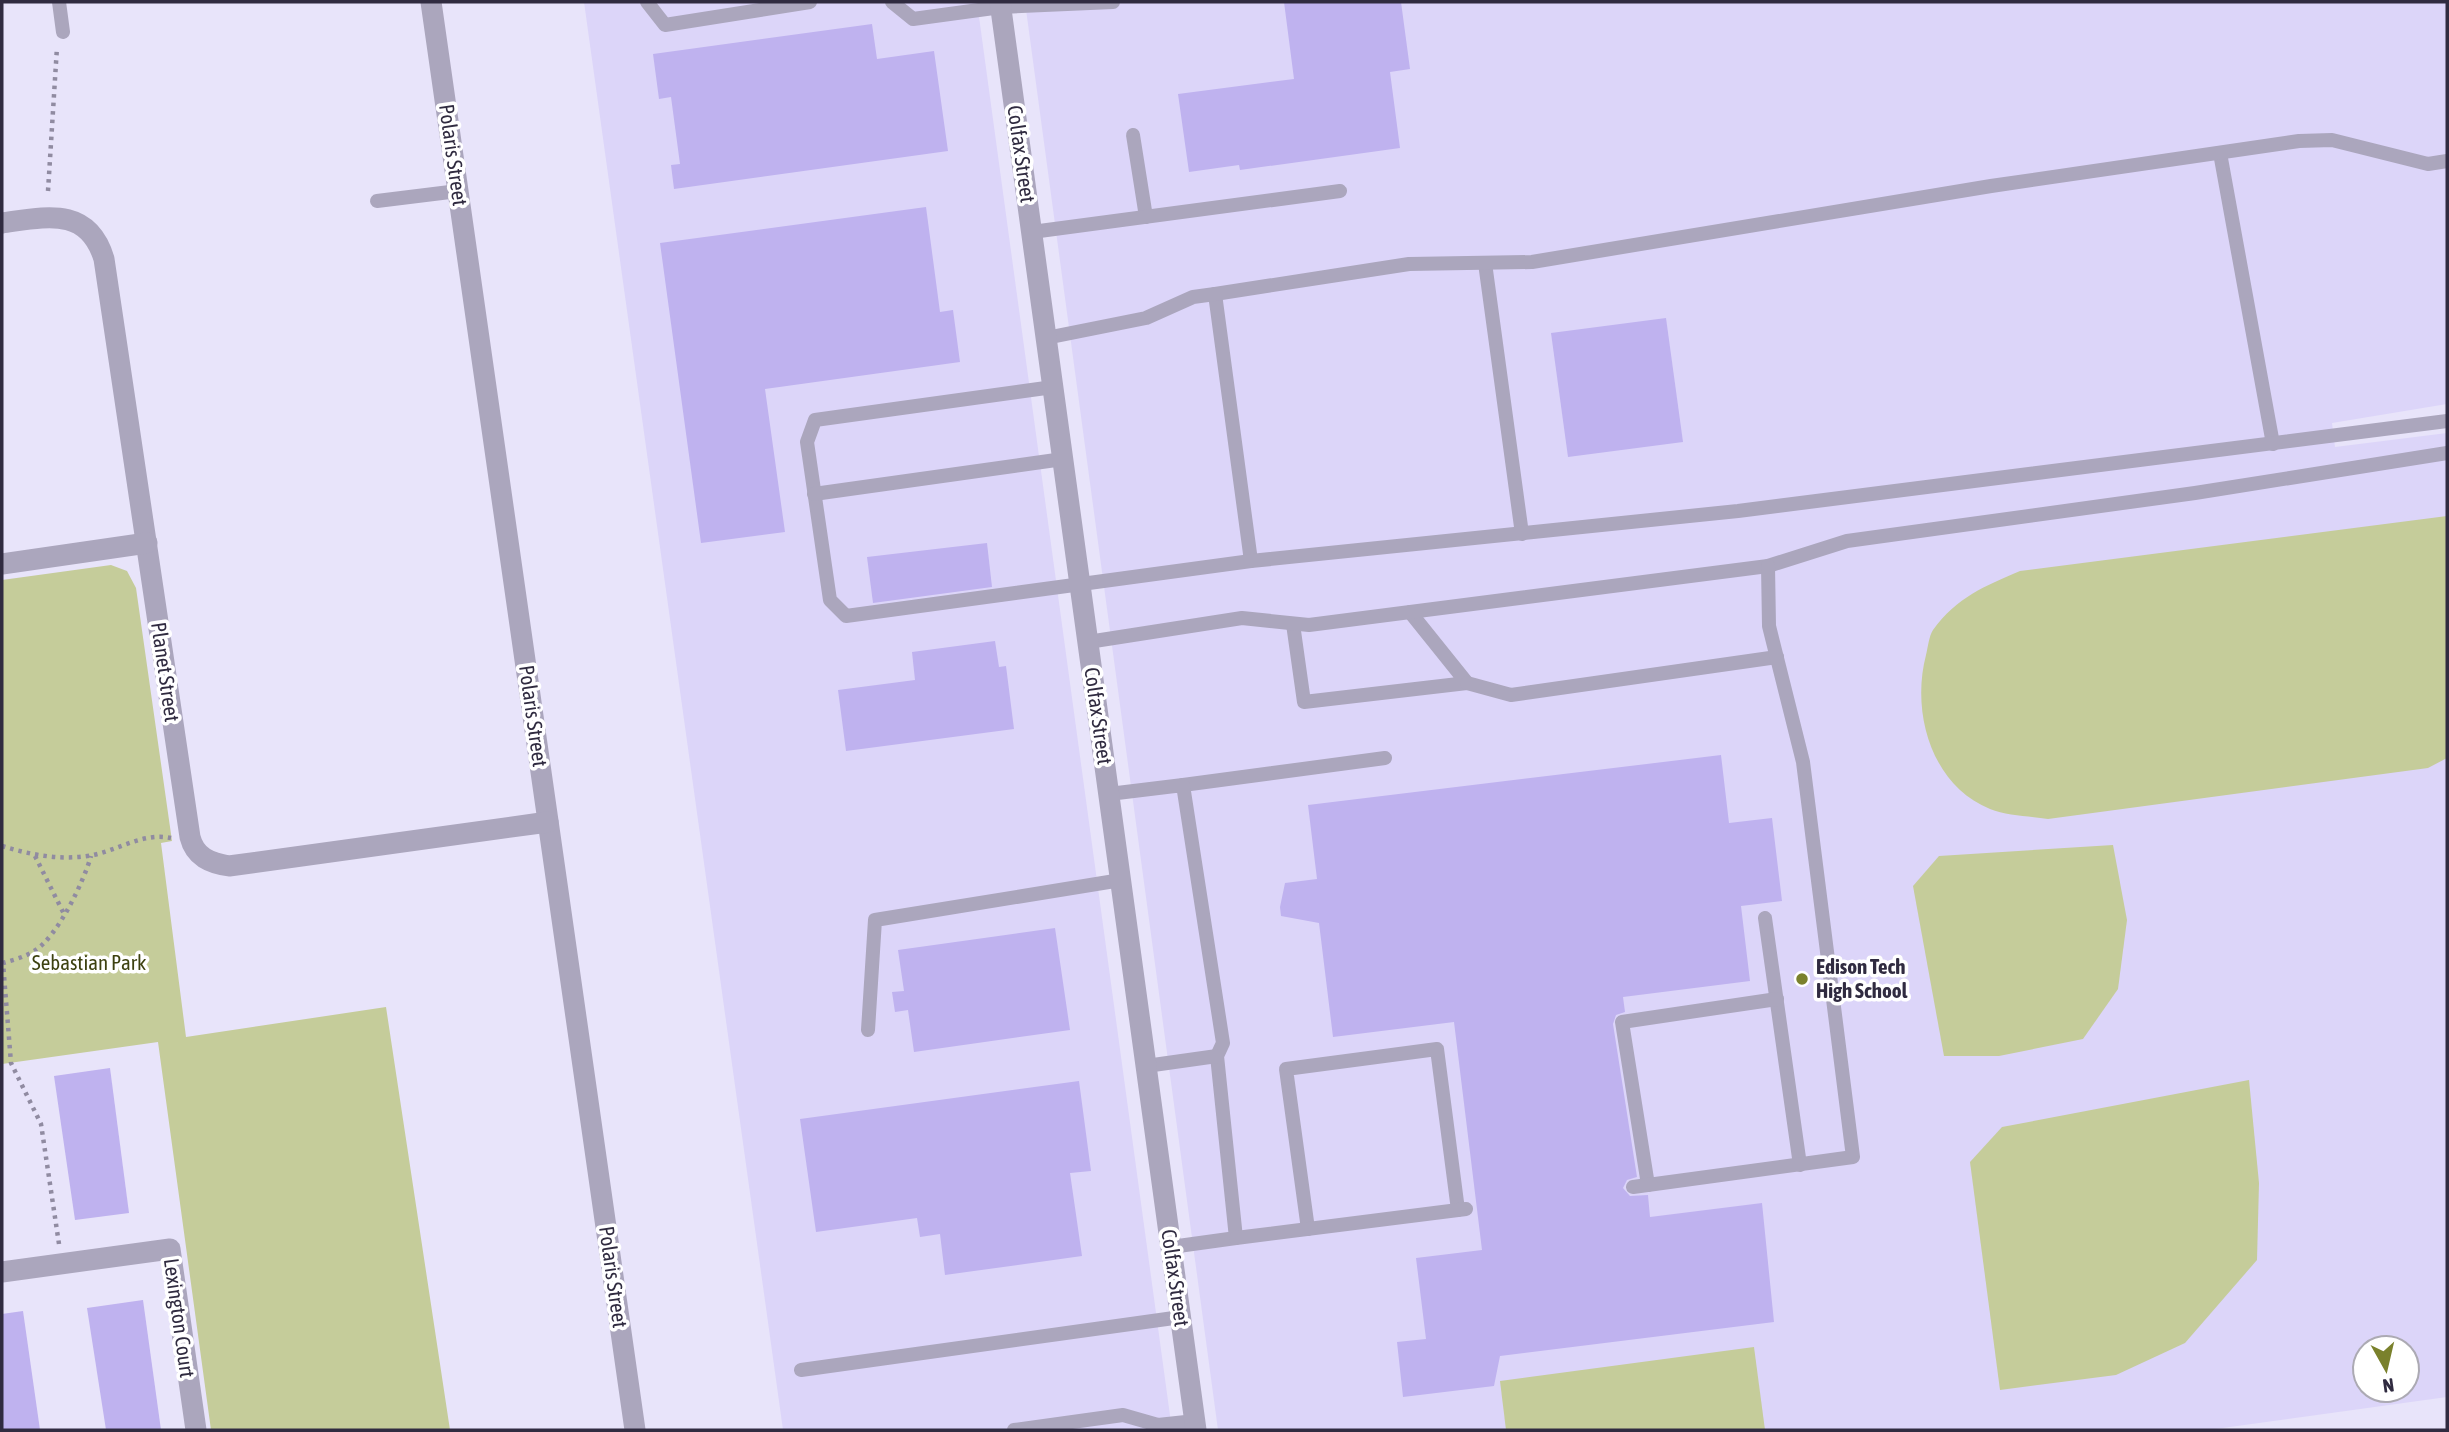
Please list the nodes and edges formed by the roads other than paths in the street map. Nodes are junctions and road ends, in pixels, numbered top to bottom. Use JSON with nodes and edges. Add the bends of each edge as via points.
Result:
{"nodes":[{"id":1,"x":59,"y":2,"type":"edge"},
{"id":2,"x":430,"y":2,"type":"edge"},
{"id":3,"x":647,"y":2,"type":"edge"},
{"id":4,"x":810,"y":2,"type":"edge"},
{"id":5,"x":892,"y":2,"type":"edge"},
{"id":6,"x":1111,"y":2,"type":"edge"},
{"id":7,"x":1000,"y":4,"type":"edge"},
{"id":8,"x":63,"y":32,"type":"road end"},
{"id":9,"x":1133,"y":135,"type":"dead end"},
{"id":10,"x":2220,"y":153,"type":"junction"},
{"id":11,"x":2447,"y":161,"type":"edge"},
{"id":12,"x":458,"y":191,"type":"junction"},
{"id":13,"x":1340,"y":191,"type":"dead end"},
{"id":14,"x":377,"y":201,"type":"dead end"},
{"id":15,"x":1146,"y":217,"type":"junction"},
{"id":16,"x":2,"y":223,"type":"edge"},
{"id":17,"x":1032,"y":232,"type":"junction"},
{"id":18,"x":1485,"y":263,"type":"junction"},
{"id":19,"x":1214,"y":294,"type":"junction"},
{"id":20,"x":1046,"y":338,"type":"junction"},
{"id":21,"x":1053,"y":387,"type":"junction"},
{"id":22,"x":2447,"y":421,"type":"edge"},
{"id":23,"x":2273,"y":444,"type":"junction"},
{"id":24,"x":2447,"y":453,"type":"edge"},
{"id":25,"x":1063,"y":459,"type":"junction"},
{"id":26,"x":814,"y":494,"type":"junction"},
{"id":27,"x":1522,"y":534,"type":"junction"},
{"id":28,"x":147,"y":543,"type":"junction"},
{"id":29,"x":1251,"y":561,"type":"junction"},
{"id":30,"x":2,"y":564,"type":"edge"},
{"id":31,"x":1768,"y":566,"type":"junction"},
{"id":32,"x":1080,"y":584,"type":"junction"},
{"id":33,"x":1410,"y":612,"type":"junction"},
{"id":34,"x":1293,"y":624,"type":"junction"},
{"id":35,"x":1088,"y":642,"type":"junction"},
{"id":36,"x":1777,"y":657,"type":"junction"},
{"id":37,"x":1466,"y":683,"type":"junction"},
{"id":38,"x":1385,"y":758,"type":"dead end"},
{"id":39,"x":1183,"y":785,"type":"junction"},
{"id":40,"x":1109,"y":794,"type":"junction"},
{"id":41,"x":548,"y":822,"type":"junction"},
{"id":42,"x":1121,"y":880,"type":"junction"},
{"id":43,"x":1765,"y":918,"type":"dead end"},
{"id":44,"x":1777,"y":999,"type":"junction"},
{"id":45,"x":867,"y":1030,"type":"dead end"},
{"id":46,"x":1217,"y":1056,"type":"junction"},
{"id":47,"x":1146,"y":1066,"type":"junction"},
{"id":48,"x":1800,"y":1164,"type":"junction"},
{"id":49,"x":1308,"y":1229,"type":"junction"},
{"id":50,"x":1236,"y":1238,"type":"junction"},
{"id":51,"x":1171,"y":1247,"type":"junction"},
{"id":52,"x":2,"y":1272,"type":"edge"},
{"id":53,"x":1181,"y":1317,"type":"junction"},
{"id":54,"x":801,"y":1370,"type":"dead end"},
{"id":55,"x":1196,"y":1426,"type":"edge"},
{"id":56,"x":196,"y":1430,"type":"edge"},
{"id":57,"x":635,"y":1430,"type":"edge"},
{"id":58,"x":1014,"y":1430,"type":"edge"}],
"edges":[{"from":1,"to":8,"type":"lane"},
{"from":2,"to":12,"type":"street","name":"Polaris Street"},
{"from":3,"to":4,"type":"lane","via":[[665,25]]},
{"from":5,"to":7,"type":"lane","via":[[913,19]]},
{"from":6,"to":7,"type":"lane"},
{"from":7,"to":17,"type":"street","name":"Colfax Street"},
{"from":9,"to":15,"type":"lane"},
{"from":10,"to":11,"type":"lane","via":[[2332,139],[2428,164]]},
{"from":10,"to":18,"type":"lane","via":[[1532,262]]},
{"from":10,"to":23,"type":"lane"},
{"from":12,"to":14,"type":"lane"},
{"from":12,"to":41,"type":"street","name":"Polaris Street"},
{"from":13,"to":15,"type":"lane"},
{"from":15,"to":17,"type":"lane"},
{"from":16,"to":28,"type":"street","name":"Planet Street","via":[[61,218],[89,230],[99,242]]},
{"from":17,"to":20,"type":"street","name":"Colfax Street"},
{"from":18,"to":19,"type":"lane","via":[[1409,264]]},
{"from":18,"to":27,"type":"lane"},
{"from":19,"to":20,"type":"lane","via":[[1193,297],[1146,318]]},
{"from":19,"to":29,"type":"lane"},
{"from":20,"to":21,"type":"street","name":"Colfax Street"},
{"from":21,"to":25,"type":"street","name":"Colfax Street"},
{"from":21,"to":26,"type":"lane","via":[[814,420],[807,442]]},
{"from":22,"to":23,"type":"lane"},
{"from":23,"to":27,"type":"lane"},
{"from":24,"to":31,"type":"lane","via":[[1847,541]]},
{"from":25,"to":26,"type":"lane"},
{"from":25,"to":32,"type":"street","name":"Colfax Street"},
{"from":26,"to":32,"type":"lane","via":[[830,600],[846,616]]},
{"from":27,"to":29,"type":"lane"},
{"from":28,"to":30,"type":"street"},
{"from":28,"to":41,"type":"street","name":"Planet Street","via":[[190,837],[197,854],[229,866]]},
{"from":29,"to":32,"type":"lane"},
{"from":31,"to":33,"type":"lane"},
{"from":31,"to":36,"type":"lane","via":[[1769,626]]},
{"from":32,"to":35,"type":"street","name":"Colfax Street"},
{"from":33,"to":34,"type":"lane"},
{"from":33,"to":37,"type":"lane"},
{"from":34,"to":35,"type":"lane","via":[[1242,618]]},
{"from":34,"to":37,"type":"lane","via":[[1304,702]]},
{"from":35,"to":40,"type":"street","name":"Colfax Street"},
{"from":36,"to":37,"type":"lane","via":[[1511,695]]},
{"from":36,"to":48,"type":"lane","via":[[1803,762],[1853,1157]]},
{"from":38,"to":39,"type":"lane"},
{"from":39,"to":40,"type":"lane"},
{"from":39,"to":46,"type":"lane","via":[[1223,1043]]},
{"from":40,"to":42,"type":"street","name":"Colfax Street"},
{"from":41,"to":57,"type":"street","name":"Polaris Street"},
{"from":42,"to":45,"type":"lane","via":[[875,920]]},
{"from":42,"to":47,"type":"street","name":"Colfax Street"},
{"from":43,"to":44,"type":"lane"},
{"from":44,"to":48,"type":"lane"},
{"from":44,"to":48,"type":"lane","via":[[1622,1022],[1640,1186]]},
{"from":46,"to":47,"type":"lane"},
{"from":46,"to":50,"type":"lane"},
{"from":47,"to":51,"type":"street","name":"Colfax Street"},
{"from":49,"to":49,"type":"lane","via":[[1462,1210],[1437,1049],[1286,1069]]},
{"from":49,"to":50,"type":"lane"},
{"from":50,"to":51,"type":"lane"},
{"from":51,"to":53,"type":"street","name":"Colfax Street"},
{"from":52,"to":56,"type":"street","name":"Lexington Court","via":[[170,1249]]},
{"from":53,"to":54,"type":"lane"},
{"from":53,"to":55,"type":"street","name":"Colfax Street"},
{"from":55,"to":58,"type":"lane","via":[[1157,1425],[1123,1415]]}]}
